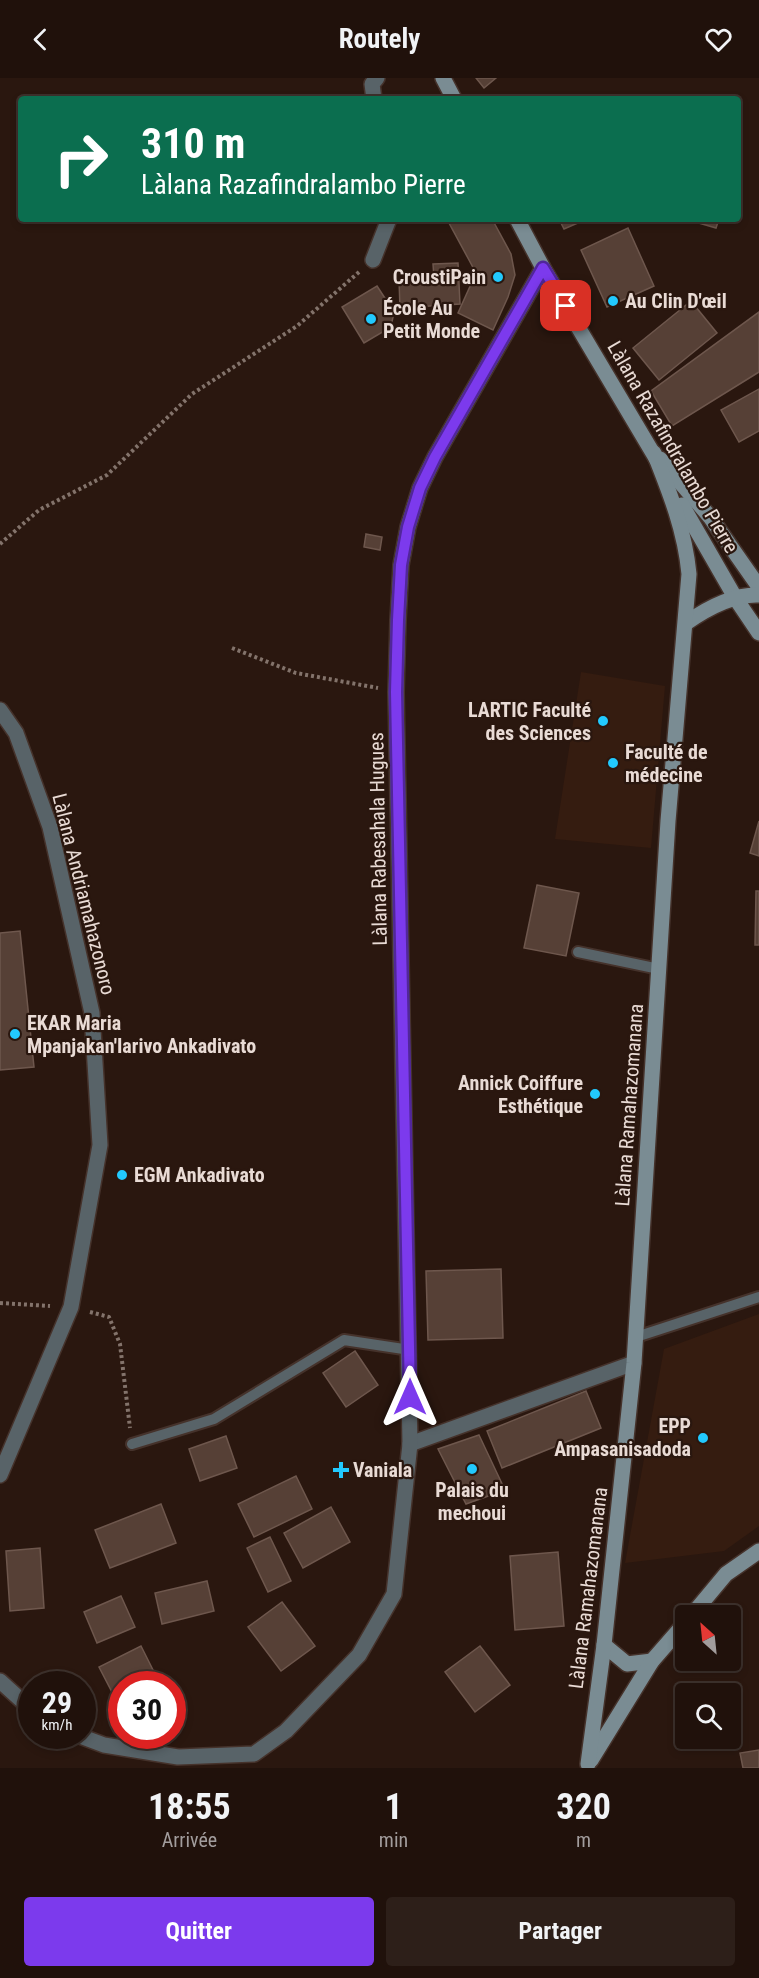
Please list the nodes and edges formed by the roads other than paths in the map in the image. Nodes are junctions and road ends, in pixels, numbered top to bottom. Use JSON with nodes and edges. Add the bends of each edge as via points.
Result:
{"nodes":[{"id":1,"x":377,"y":78,"type":"edge"},
{"id":2,"x":443,"y":78,"type":"edge"},
{"id":3,"x":374,"y":96,"type":"edge"},
{"id":4,"x":452,"y":96,"type":"edge"},
{"id":5,"x":388,"y":222,"type":"edge"},
{"id":6,"x":519,"y":222,"type":"edge"},
{"id":7,"x":372,"y":260,"type":"road end"},
{"id":8,"x":543,"y":268,"type":"junction"},
{"id":9,"x":654,"y":453,"type":"junction"},
{"id":10,"x":759,"y":587,"type":"edge"},
{"id":11,"x":759,"y":595,"type":"edge"},
{"id":12,"x":736,"y":599,"type":"junction"},
{"id":13,"x":686,"y":623,"type":"junction"},
{"id":14,"x":759,"y":633,"type":"edge"},
{"id":15,"x":0,"y":710,"type":"edge"},
{"id":16,"x":578,"y":952,"type":"dead end"},
{"id":17,"x":659,"y":969,"type":"junction"},
{"id":18,"x":759,"y":1297,"type":"edge"},
{"id":19,"x":636,"y":1336,"type":"junction"},
{"id":20,"x":410,"y":1350,"type":"junction"},
{"id":21,"x":634,"y":1363,"type":"junction"},
{"id":22,"x":132,"y":1444,"type":"road end"},
{"id":23,"x":410,"y":1444,"type":"junction"},
{"id":24,"x":0,"y":1475,"type":"edge"},
{"id":25,"x":759,"y":1551,"type":"edge"},
{"id":26,"x":700,"y":1605,"type":"edge"},
{"id":27,"x":675,"y":1635,"type":"edge"},
{"id":28,"x":604,"y":1646,"type":"junction"},
{"id":29,"x":652,"y":1661,"type":"junction"},
{"id":30,"x":0,"y":1681,"type":"edge"},
{"id":31,"x":18,"y":1697,"type":"edge"},
{"id":32,"x":96,"y":1742,"type":"edge"},
{"id":33,"x":587,"y":1766,"type":"edge"}],
"edges":[{"from":1,"to":3,"type":"street","via":[[372,84]]},
{"from":2,"to":4,"type":"main road"},
{"from":5,"to":7,"type":"street"},
{"from":6,"to":8,"type":"main road","name":"Làlana Razafindralambo Pierre"},
{"from":8,"to":9,"type":"main road","name":"Làlana Razafindralambo Pierre"},
{"from":8,"to":20,"type":"street","name":"Làlana Rabesahala Hugues","via":[[420,488],[401,565],[396,692]]},
{"from":9,"to":10,"type":"main road","via":[[710,517]]},
{"from":9,"to":12,"type":"main road","name":"Làlana Razafindralambo Pierre"},
{"from":9,"to":13,"type":"main road","name":"Làlana Ramahazomanana","via":[[686,543]]},
{"from":11,"to":12,"type":"main road"},
{"from":12,"to":13,"type":"main road"},
{"from":12,"to":14,"type":"main road","name":"Làlana Razafindralambo Pierre"},
{"from":13,"to":17,"type":"main road","name":"Làlana Ramahazomanana"},
{"from":15,"to":24,"type":"street","name":"Làlana Andriamahazonoro","via":[[16,733],[50,827],[92,1013],[100,1145],[71,1307]]},
{"from":16,"to":17,"type":"lane"},
{"from":17,"to":19,"type":"main road","name":"Làlana Ramahazomanana"},
{"from":18,"to":19,"type":"lane"},
{"from":19,"to":21,"type":"main road","name":"Làlana Ramahazomanana"},
{"from":20,"to":22,"type":"lane","via":[[344,1340],[214,1419]]},
{"from":20,"to":23,"type":"street","name":"Làlana Rabesahala Hugues"},
{"from":21,"to":23,"type":"street"},
{"from":21,"to":28,"type":"main road","name":"Làlana Ramahazomanana"},
{"from":23,"to":32,"type":"street","via":[[394,1594],[359,1655],[286,1731],[254,1754],[178,1756]]},
{"from":25,"to":26,"type":"main road","via":[[726,1574]]},
{"from":27,"to":29,"type":"main road"},
{"from":28,"to":29,"type":"main road","via":[[627,1664]]},
{"from":28,"to":33,"type":"main road","name":"Làlana Ramahazomanana"},
{"from":29,"to":33,"type":"main road"},
{"from":30,"to":31,"type":"street"}]}
